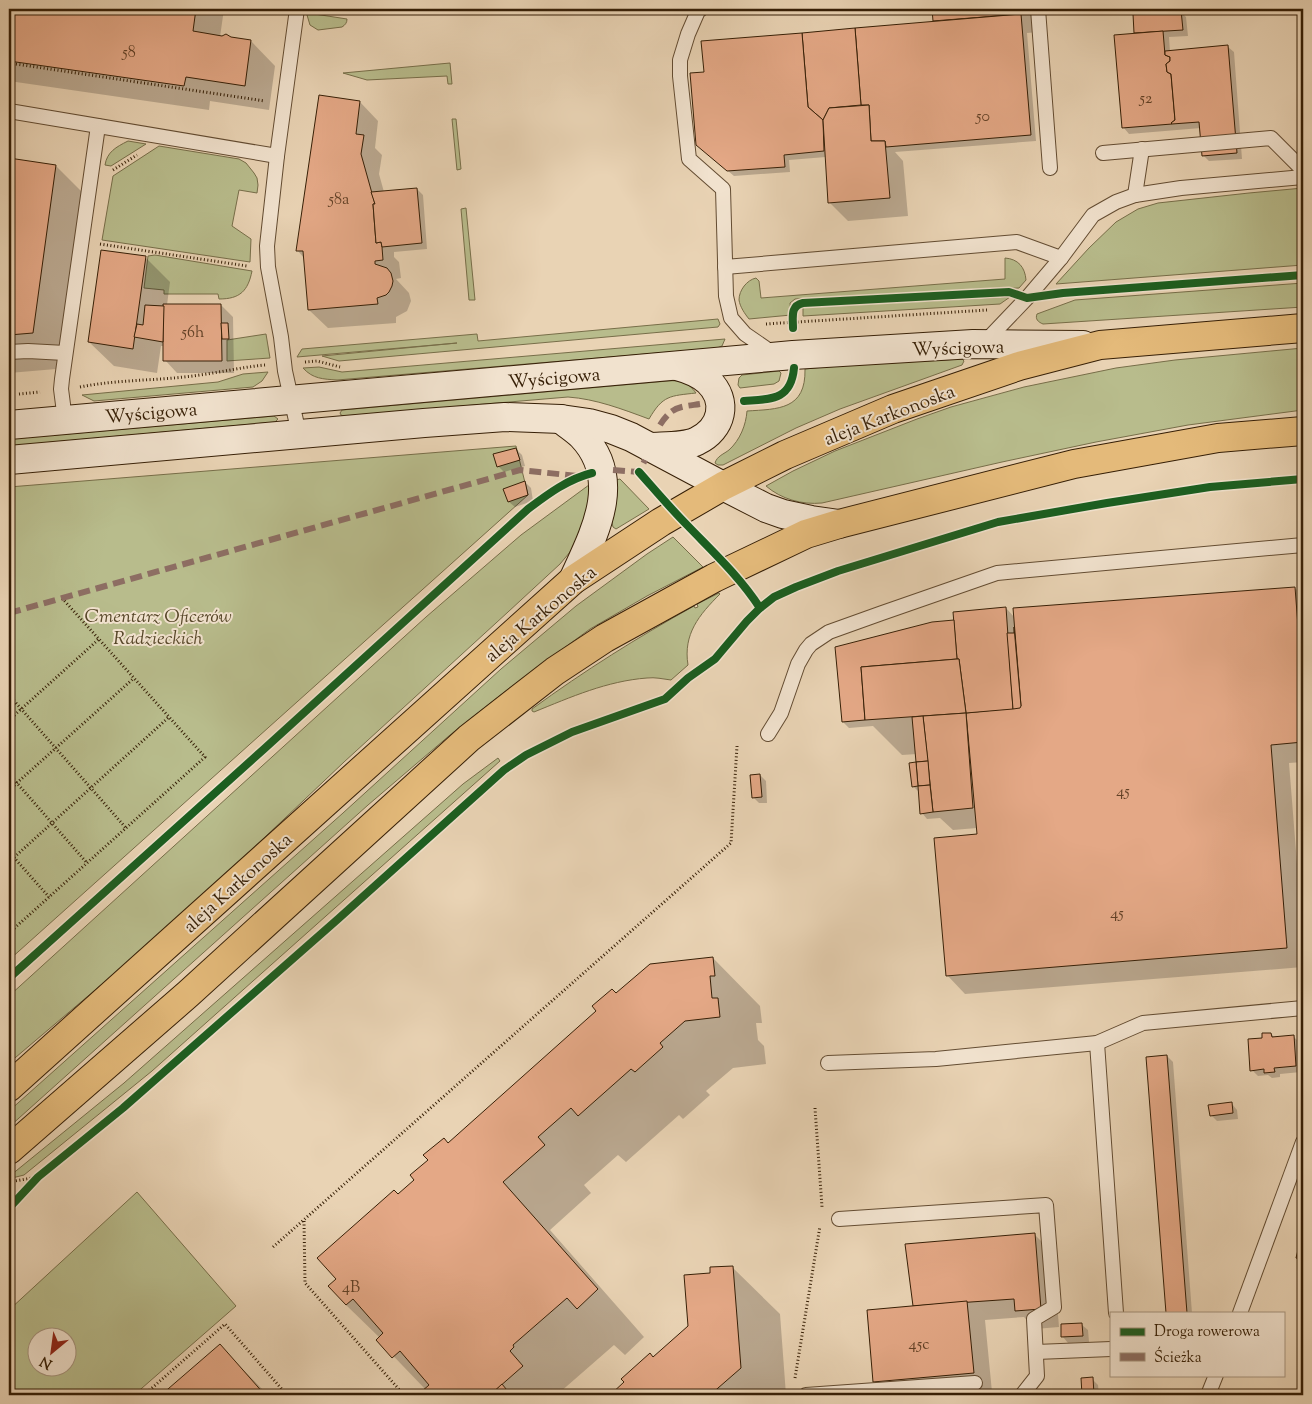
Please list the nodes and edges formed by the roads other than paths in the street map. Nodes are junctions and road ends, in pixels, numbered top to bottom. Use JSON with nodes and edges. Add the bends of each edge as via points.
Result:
{"nodes":[{"id":1,"x":297,"y":9,"type":"edge"},
{"id":2,"x":701,"y":9,"type":"edge"},
{"id":3,"x":1038,"y":9,"type":"edge"},
{"id":4,"x":9,"y":111,"type":"edge"},
{"id":5,"x":98,"y":126,"type":"junction"},
{"id":6,"x":1142,"y":149,"type":"junction"},
{"id":7,"x":1103,"y":153,"type":"dead end"},
{"id":8,"x":277,"y":156,"type":"junction"},
{"id":9,"x":1050,"y":168,"type":"dead end"},
{"id":10,"x":1303,"y":170,"type":"edge"},
{"id":11,"x":1303,"y":177,"type":"edge"},
{"id":12,"x":1135,"y":195,"type":"junction"},
{"id":13,"x":1061,"y":258,"type":"junction"},
{"id":14,"x":725,"y":268,"type":"junction"},
{"id":15,"x":1303,"y":328,"type":"edge"},
{"id":16,"x":983,"y":344,"type":"junction"},
{"id":17,"x":1100,"y":345,"type":"junction"},
{"id":18,"x":9,"y":352,"type":"edge"},
{"id":19,"x":65,"y":353,"type":"junction"},
{"id":20,"x":778,"y":357,"type":"junction"},
{"id":21,"x":676,"y":366,"type":"junction"},
{"id":22,"x":291,"y":400,"type":"junction"},
{"id":23,"x":561,"y":419,"type":"junction"},
{"id":24,"x":65,"y":420,"type":"junction"},
{"id":25,"x":9,"y":425,"type":"edge"},
{"id":26,"x":1303,"y":431,"type":"edge"},
{"id":27,"x":299,"y":434,"type":"junction"},
{"id":28,"x":650,"y":447,"type":"junction"},
{"id":29,"x":9,"y":460,"type":"edge"},
{"id":30,"x":723,"y":486,"type":"junction"},
{"id":31,"x":840,"y":524,"type":"junction"},
{"id":32,"x":1303,"y":545,"type":"edge"},
{"id":33,"x":573,"y":580,"type":"junction"},
{"id":34,"x":768,"y":734,"type":"dead end"},
{"id":35,"x":1303,"y":1008,"type":"edge"},
{"id":36,"x":1097,"y":1043,"type":"junction"},
{"id":37,"x":828,"y":1063,"type":"dead end"},
{"id":38,"x":9,"y":1087,"type":"edge"},
{"id":39,"x":1303,"y":1142,"type":"edge"},
{"id":40,"x":9,"y":1150,"type":"edge"},
{"id":41,"x":839,"y":1219,"type":"dead end"},
{"id":42,"x":1116,"y":1312,"type":"edge"},
{"id":43,"x":1240,"y":1312,"type":"edge"},
{"id":44,"x":1110,"y":1349,"type":"edge"},
{"id":45,"x":1036,"y":1352,"type":"junction"},
{"id":46,"x":1216,"y":1376,"type":"edge"},
{"id":47,"x":975,"y":1383,"type":"dead end"},
{"id":48,"x":806,"y":1395,"type":"edge"},
{"id":49,"x":1022,"y":1395,"type":"edge"},
{"id":50,"x":1208,"y":1395,"type":"edge"}],
"edges":[{"from":1,"to":8,"type":"lane"},
{"from":2,"to":14,"type":"lane","via":[[688,34],[680,60],[681,86],[689,159],[723,189]]},
{"from":3,"to":9,"type":"lane"},
{"from":4,"to":5,"type":"lane"},
{"from":5,"to":8,"type":"lane"},
{"from":5,"to":19,"type":"lane"},
{"from":6,"to":7,"type":"lane"},
{"from":6,"to":10,"type":"lane","via":[[1272,138]]},
{"from":6,"to":12,"type":"lane"},
{"from":8,"to":22,"type":"lane","via":[[266,246]]},
{"from":11,"to":12,"type":"lane"},
{"from":12,"to":13,"type":"lane","via":[[1093,215]]},
{"from":13,"to":14,"type":"lane","via":[[1017,242]]},
{"from":13,"to":16,"type":"lane"},
{"from":14,"to":20,"type":"lane","via":[[731,318],[744,334]]},
{"from":15,"to":17,"type":"main road","name":"aleja Karkonoska"},
{"from":16,"to":17,"type":"main road","name":"Wyścigowa"},
{"from":16,"to":20,"type":"main road","name":"Wyścigowa"},
{"from":17,"to":30,"type":"main road","name":"aleja Karkonoska","via":[[1019,366],[893,409],[785,455]]},
{"from":18,"to":19,"type":"lane"},
{"from":19,"to":24,"type":"lane","via":[[61,389]]},
{"from":20,"to":21,"type":"main road","name":"Wyścigowa"},
{"from":21,"to":22,"type":"main road","name":"Wyścigowa"},
{"from":21,"to":28,"type":"main road","via":[[693,371],[717,391],[721,403],[720,416],[715,426],[696,442]]},
{"from":22,"to":24,"type":"main road","name":"Wyścigowa"},
{"from":22,"to":27,"type":"lane"},
{"from":23,"to":27,"type":"main road","name":"Wyścigowa","via":[[505,417]]},
{"from":23,"to":28,"type":"main road","name":"Wyścigowa","via":[[611,429]]},
{"from":23,"to":33,"type":"main road","via":[[582,436],[602,471],[600,515]]},
{"from":24,"to":25,"type":"main road","name":"Wyścigowa"},
{"from":26,"to":31,"type":"main road","via":[[1218,438],[1074,464]]},
{"from":27,"to":29,"type":"main road","name":"Wyścigowa"},
{"from":28,"to":30,"type":"main road","name":"Wyścigowa"},
{"from":30,"to":31,"type":"main road","name":"Wyścigowa","via":[[782,514]]},
{"from":30,"to":33,"type":"main road","name":"aleja Karkonoska"},
{"from":31,"to":40,"type":"main road","via":[[806,534],[714,578],[605,638],[555,671],[469,738],[188,994]]},
{"from":32,"to":34,"type":"lane","via":[[997,573],[874,616],[829,632],[811,644],[798,664],[781,713]]},
{"from":33,"to":38,"type":"main road","name":"aleja Karkonoska"},
{"from":35,"to":36,"type":"lane","via":[[1143,1022]]},
{"from":36,"to":37,"type":"lane","via":[[936,1059]]},
{"from":36,"to":42,"type":"lane"},
{"from":39,"to":43,"type":"lane"},
{"from":41,"to":45,"type":"lane","via":[[1046,1204],[1054,1307],[1034,1319]]},
{"from":44,"to":45,"type":"lane"},
{"from":45,"to":49,"type":"lane","via":[[1037,1376]]},
{"from":46,"to":50,"type":"lane"},
{"from":47,"to":48,"type":"lane"}]}
